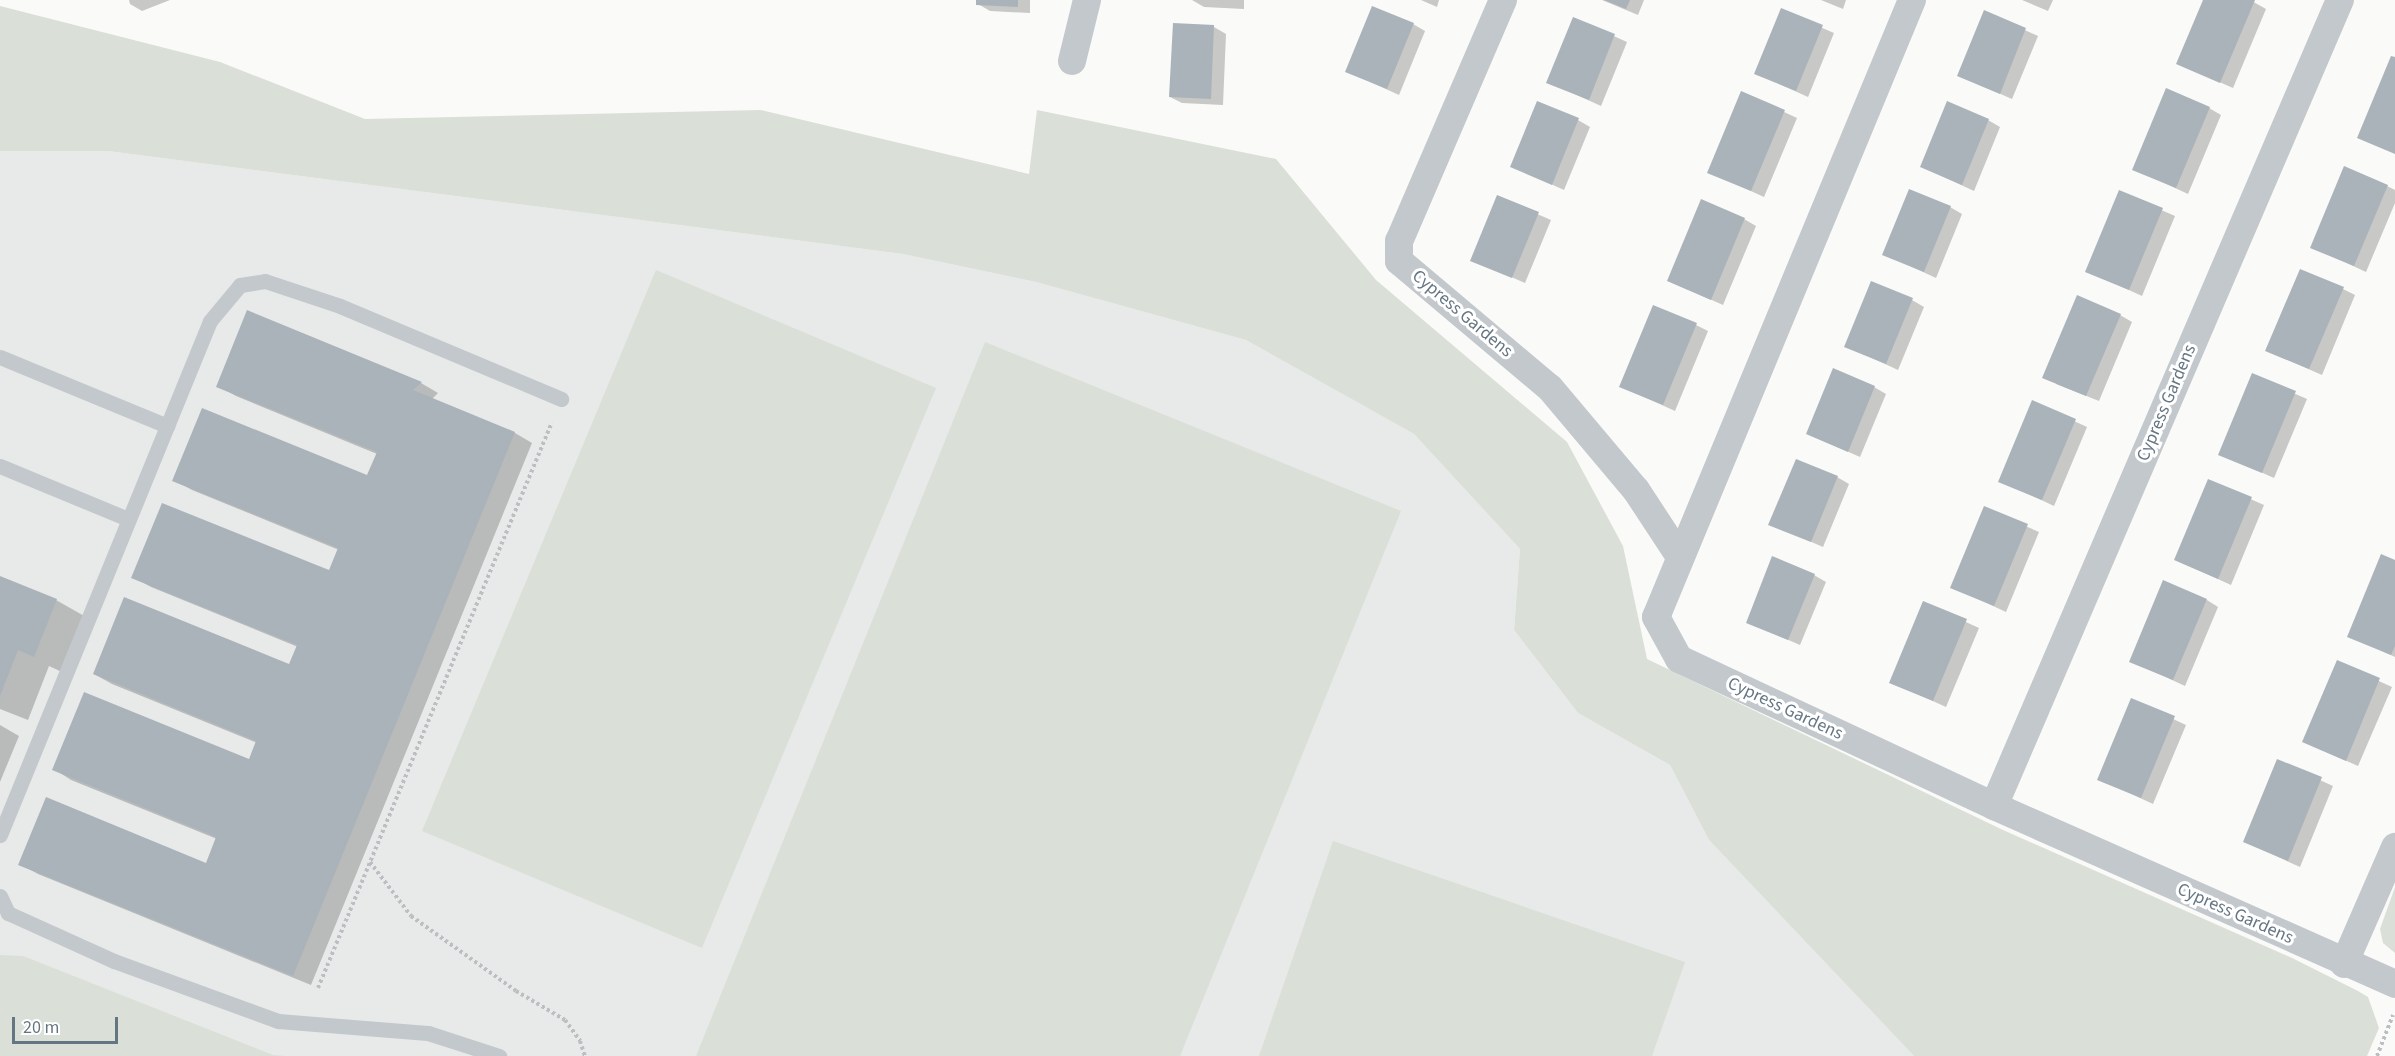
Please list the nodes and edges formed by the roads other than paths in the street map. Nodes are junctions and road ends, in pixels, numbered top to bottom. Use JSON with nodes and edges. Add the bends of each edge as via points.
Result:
{"nodes":[{"id":1,"x":1087,"y":0,"type":"edge"},
{"id":2,"x":1503,"y":0,"type":"edge"},
{"id":3,"x":1912,"y":0,"type":"edge"},
{"id":4,"x":2340,"y":0,"type":"edge"},
{"id":5,"x":1072,"y":61,"type":"dead end"},
{"id":6,"x":0,"y":357,"type":"edge"},
{"id":7,"x":561,"y":399,"type":"road end"},
{"id":8,"x":167,"y":426,"type":"junction"},
{"id":9,"x":0,"y":466,"type":"edge"},
{"id":10,"x":128,"y":519,"type":"junction"},
{"id":11,"x":1680,"y":557,"type":"junction"},
{"id":12,"x":1994,"y":806,"type":"junction"},
{"id":13,"x":0,"y":835,"type":"edge"},
{"id":14,"x":2395,"y":847,"type":"edge"},
{"id":15,"x":0,"y":896,"type":"edge"},
{"id":16,"x":2344,"y":964,"type":"junction"},
{"id":17,"x":2395,"y":984,"type":"edge"},
{"id":18,"x":499,"y":1056,"type":"edge"}],
"edges":[{"from":1,"to":5,"type":"street"},
{"from":2,"to":11,"type":"street","name":"Cypress Gardens","via":[[1399,241],[1400,261],[1550,388],[1636,490]]},
{"from":3,"to":11,"type":"street","name":"Cypress Gardens"},
{"from":4,"to":12,"type":"street","name":"Cypress Gardens"},
{"from":6,"to":8,"type":"lane"},
{"from":7,"to":8,"type":"lane","via":[[340,306],[266,281],[240,285],[210,321]]},
{"from":8,"to":10,"type":"lane"},
{"from":9,"to":10,"type":"lane"},
{"from":10,"to":13,"type":"lane"},
{"from":11,"to":12,"type":"street","name":"Cypress Gardens","via":[[1656,617],[1679,659]]},
{"from":12,"to":16,"type":"street","name":"Cypress Gardens"},
{"from":14,"to":16,"type":"street"},
{"from":15,"to":18,"type":"lane","via":[[8,913],[114,961],[278,1021],[428,1033]]},
{"from":16,"to":17,"type":"street","name":"Cypress Gardens"}]}
